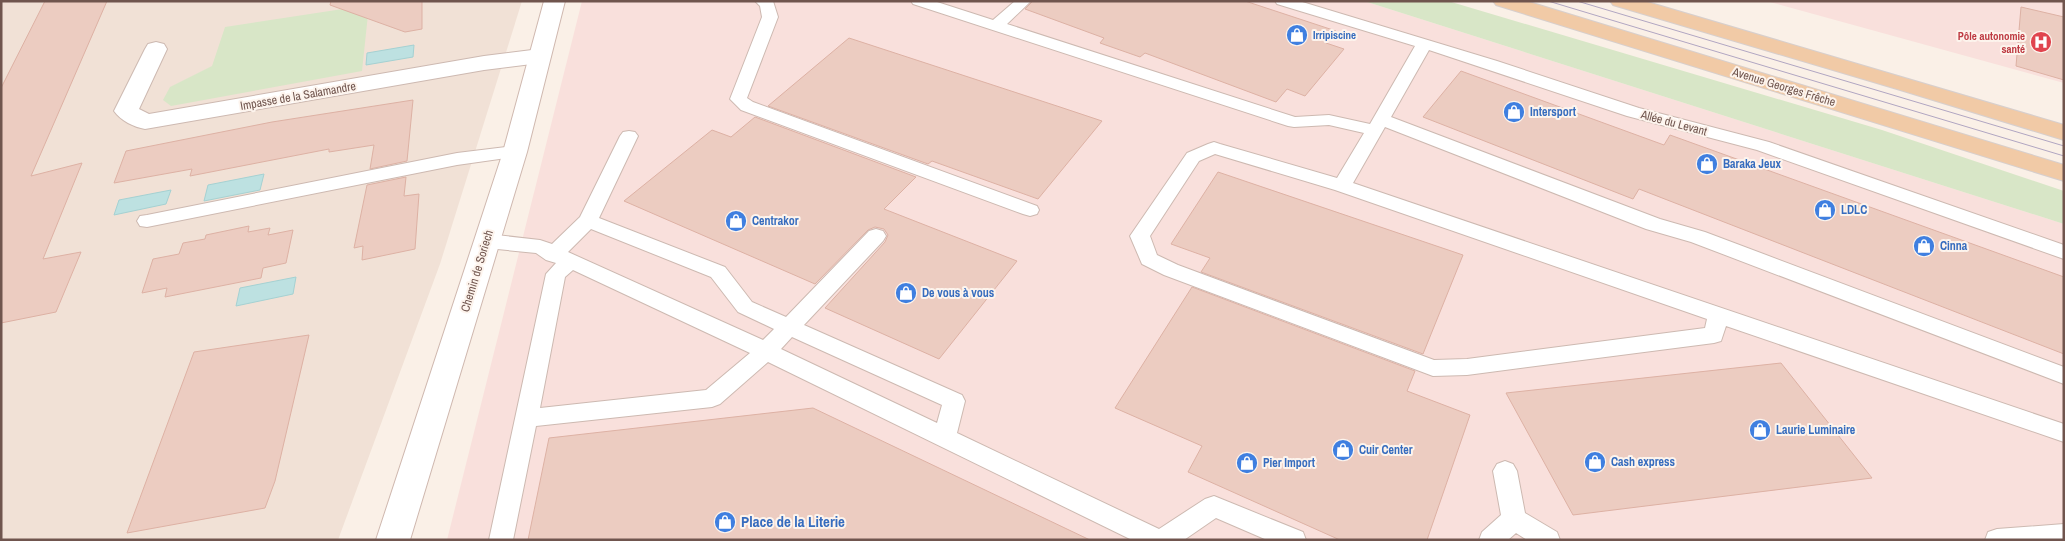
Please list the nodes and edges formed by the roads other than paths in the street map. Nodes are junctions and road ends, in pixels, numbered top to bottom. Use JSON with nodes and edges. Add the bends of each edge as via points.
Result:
{"nodes":[{"id":1,"x":555,"y":1,"type":"edge"},
{"id":2,"x":762,"y":1,"type":"edge"},
{"id":3,"x":918,"y":1,"type":"edge"},
{"id":4,"x":1024,"y":1,"type":"edge"},
{"id":5,"x":1282,"y":1,"type":"edge"},
{"id":6,"x":1503,"y":1,"type":"edge"},
{"id":7,"x":1620,"y":1,"type":"edge"},
{"id":8,"x":996,"y":26,"type":"junction"},
{"id":9,"x":1424,"y":45,"type":"junction"},
{"id":10,"x":156,"y":49,"type":"dead end"},
{"id":11,"x":540,"y":56,"type":"junction"},
{"id":12,"x":1377,"y":125,"type":"junction"},
{"id":13,"x":2064,"y":133,"type":"edge"},
{"id":14,"x":629,"y":136,"type":"dead end"},
{"id":15,"x":515,"y":152,"type":"junction"},
{"id":16,"x":2064,"y":174,"type":"edge"},
{"id":17,"x":1342,"y":186,"type":"junction"},
{"id":18,"x":1030,"y":210,"type":"dead end"},
{"id":19,"x":147,"y":221,"type":"dead end"},
{"id":20,"x":588,"y":221,"type":"junction"},
{"id":21,"x":876,"y":236,"type":"dead end"},
{"id":22,"x":487,"y":241,"type":"junction"},
{"id":23,"x":2064,"y":252,"type":"edge"},
{"id":24,"x":562,"y":258,"type":"junction"},
{"id":25,"x":1718,"y":315,"type":"junction"},
{"id":26,"x":789,"y":327,"type":"junction"},
{"id":27,"x":766,"y":351,"type":"junction"},
{"id":28,"x":2064,"y":376,"type":"edge"},
{"id":29,"x":527,"y":418,"type":"junction"},
{"id":30,"x":2064,"y":433,"type":"edge"},
{"id":31,"x":945,"y":436,"type":"junction"},
{"id":32,"x":1505,"y":471,"type":"dead end"},
{"id":33,"x":1514,"y":519,"type":"junction"},
{"id":34,"x":2064,"y":535,"type":"edge"},
{"id":35,"x":393,"y":540,"type":"edge"},
{"id":36,"x":500,"y":540,"type":"edge"},
{"id":37,"x":1158,"y":540,"type":"edge"},
{"id":38,"x":1163,"y":540,"type":"edge"},
{"id":39,"x":1294,"y":540,"type":"edge"},
{"id":40,"x":1491,"y":540,"type":"edge"},
{"id":41,"x":1548,"y":540,"type":"edge"},
{"id":42,"x":1997,"y":540,"type":"edge"}],
"edges":[{"from":1,"to":11,"type":"main road","name":"Chemin de Soriech"},
{"from":2,"to":18,"type":"lane","via":[[766,3],[770,17],[738,98],[747,106]]},
{"from":3,"to":8,"type":"lane"},
{"from":4,"to":8,"type":"lane"},
{"from":5,"to":9,"type":"lane","name":"Allée du Levant"},
{"from":6,"to":16,"type":"main road","name":"Avenue Georges Frêche"},
{"from":7,"to":13,"type":"main road"},
{"from":8,"to":12,"type":"lane","via":[[1294,122],[1329,120]]},
{"from":9,"to":12,"type":"lane"},
{"from":9,"to":23,"type":"lane","name":"Allée du Levant","via":[[1633,112],[1763,146]]},
{"from":10,"to":11,"type":"main road","name":"Impasse de la Salamandre","via":[[126,111],[145,122]]},
{"from":11,"to":15,"type":"main road","name":"Chemin de Soriech"},
{"from":12,"to":17,"type":"lane"},
{"from":12,"to":28,"type":"lane","via":[[1653,224],[1698,237]]},
{"from":14,"to":20,"type":"lane"},
{"from":15,"to":19,"type":"lane","via":[[457,159]]},
{"from":15,"to":22,"type":"main road","name":"Chemin de Soriech"},
{"from":17,"to":25,"type":"lane"},
{"from":17,"to":25,"type":"lane","via":[[1214,148],[1194,157],[1140,236],[1149,259],[1171,270],[1433,368],[1468,367],[1714,335]]},
{"from":20,"to":24,"type":"lane"},
{"from":20,"to":26,"type":"lane","via":[[718,272],[745,307]]},
{"from":21,"to":26,"type":"lane"},
{"from":22,"to":24,"type":"lane","via":[[540,247]]},
{"from":22,"to":35,"type":"main road","name":"Chemin de Soriech"},
{"from":24,"to":27,"type":"lane"},
{"from":24,"to":29,"type":"lane"},
{"from":25,"to":30,"type":"lane"},
{"from":26,"to":27,"type":"lane"},
{"from":26,"to":31,"type":"lane","via":[[954,401]]},
{"from":27,"to":29,"type":"lane","via":[[712,398]]},
{"from":27,"to":31,"type":"lane"},
{"from":29,"to":36,"type":"lane"},
{"from":31,"to":37,"type":"lane"},
{"from":32,"to":33,"type":"lane"},
{"from":33,"to":40,"type":"lane"},
{"from":33,"to":41,"type":"lane"},
{"from":34,"to":42,"type":"lane"},
{"from":38,"to":39,"type":"lane","via":[[1214,506]]}]}
